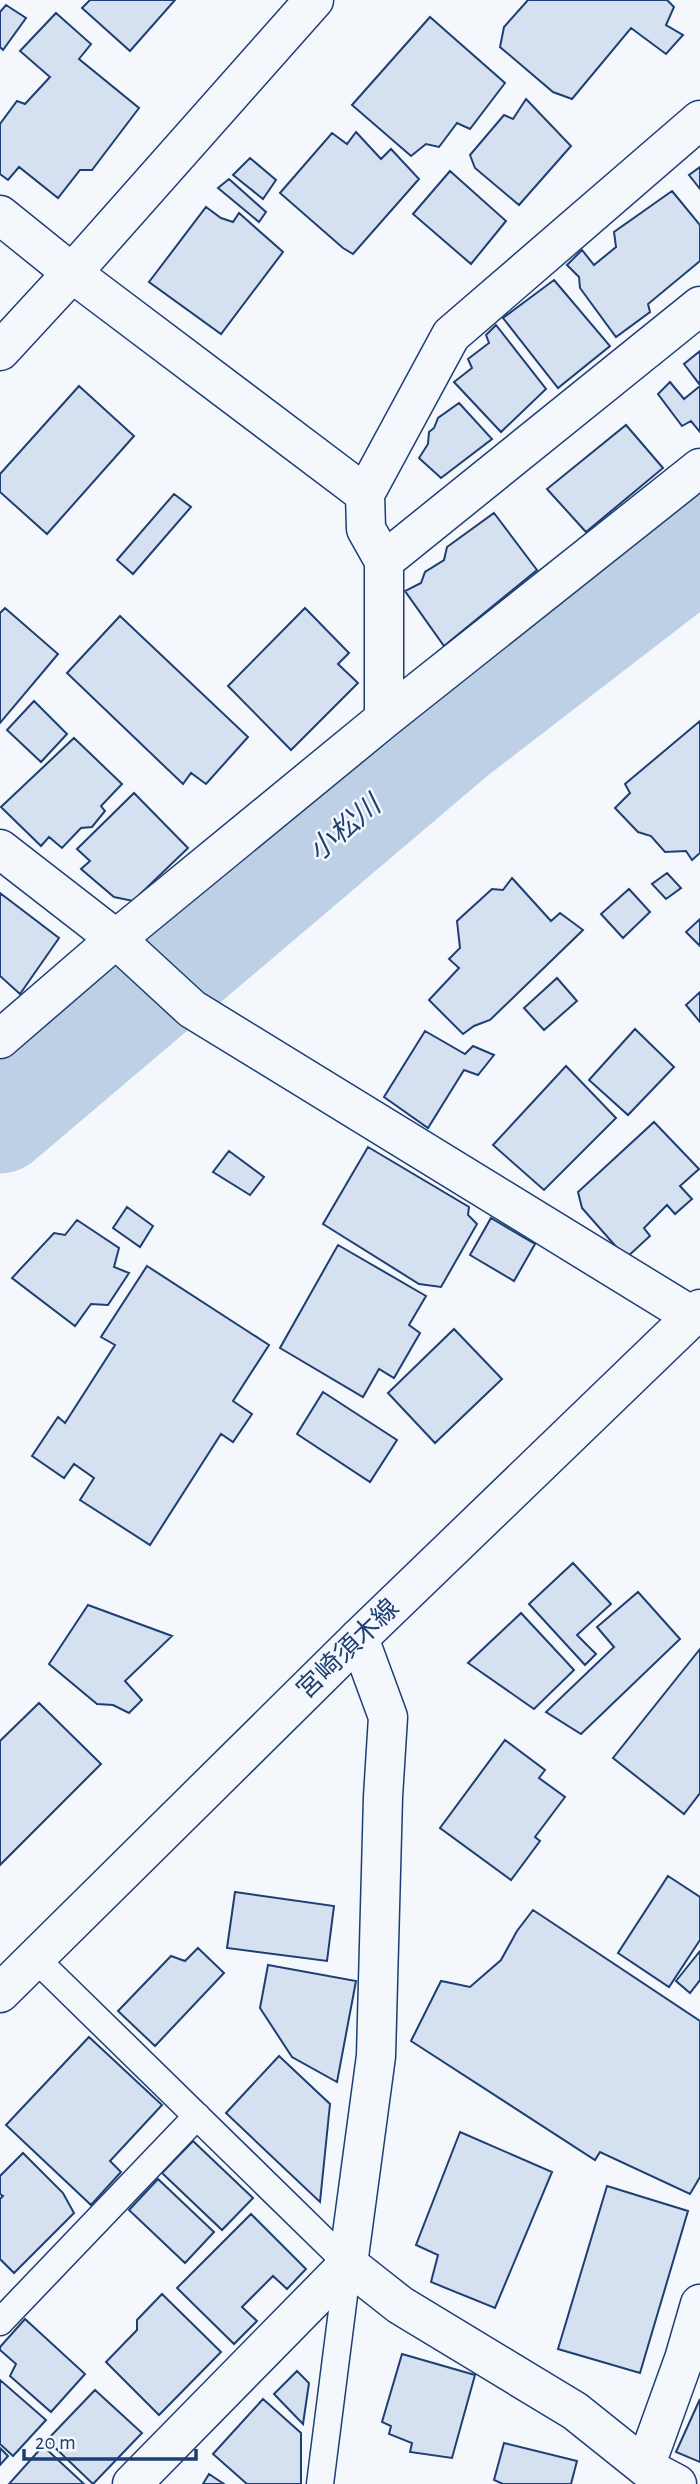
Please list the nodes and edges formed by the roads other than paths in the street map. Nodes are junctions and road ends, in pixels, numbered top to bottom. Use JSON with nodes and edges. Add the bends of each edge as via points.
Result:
{"nodes":[{"id":1,"x":314,"y":0,"type":"edge"},
{"id":2,"x":700,"y":120,"type":"edge"},
{"id":3,"x":0,"y":215,"type":"edge"},
{"id":4,"x":72,"y":273,"type":"junction"},
{"id":5,"x":700,"y":306,"type":"edge"},
{"id":6,"x":0,"y":351,"type":"edge"},
{"id":7,"x":700,"y":468,"type":"edge"},
{"id":8,"x":365,"y":494,"type":"junction"},
{"id":9,"x":384,"y":561,"type":"junction"},
{"id":10,"x":384,"y":719,"type":"junction"},
{"id":11,"x":0,"y":849,"type":"edge"},
{"id":12,"x":116,"y":939,"type":"junction"},
{"id":13,"x":0,"y":1039,"type":"edge"},
{"id":14,"x":696,"y":1313,"type":"edge"},
{"id":15,"x":359,"y":1638,"type":"junction"},
{"id":16,"x":35,"y":1958,"type":"junction"},
{"id":17,"x":2,"y":1987,"type":"edge"},
{"id":18,"x":197,"y":2116,"type":"junction"},
{"id":19,"x":348,"y":2264,"type":"junction"},
{"id":20,"x":700,"y":2304,"type":"edge"},
{"id":21,"x":0,"y":2322,"type":"edge"},
{"id":22,"x":661,"y":2475,"type":"edge"},
{"id":23,"x":132,"y":2484,"type":"edge"},
{"id":24,"x":320,"y":2484,"type":"edge"}],
"edges":[{"from":1,"to":4,"type":"street"},
{"from":2,"to":8,"type":"street","via":[[451,335]]},
{"from":3,"to":4,"type":"street"},
{"from":4,"to":6,"type":"street"},
{"from":4,"to":8,"type":"street"},
{"from":5,"to":9,"type":"street"},
{"from":7,"to":10,"type":"street"},
{"from":8,"to":9,"type":"street","via":[[366,529]]},
{"from":9,"to":10,"type":"street"},
{"from":10,"to":12,"type":"street"},
{"from":11,"to":12,"type":"street"},
{"from":12,"to":13,"type":"street"},
{"from":12,"to":14,"type":"street","via":[[192,1009]]},
{"from":14,"to":15,"type":"street","name":"宮崎須木線"},
{"from":15,"to":16,"type":"street","name":"宮崎須木線"},
{"from":15,"to":19,"type":"street","via":[[388,1717],[376,2056]]},
{"from":16,"to":17,"type":"street","name":"宮崎須木線"},
{"from":16,"to":18,"type":"lane"},
{"from":18,"to":19,"type":"lane"},
{"from":18,"to":21,"type":"lane"},
{"from":19,"to":22,"type":"street","via":[[400,2305],[575,2411]]},
{"from":19,"to":23,"type":"street"},
{"from":19,"to":24,"type":"lane"},
{"from":20,"to":22,"type":"street"}]}
